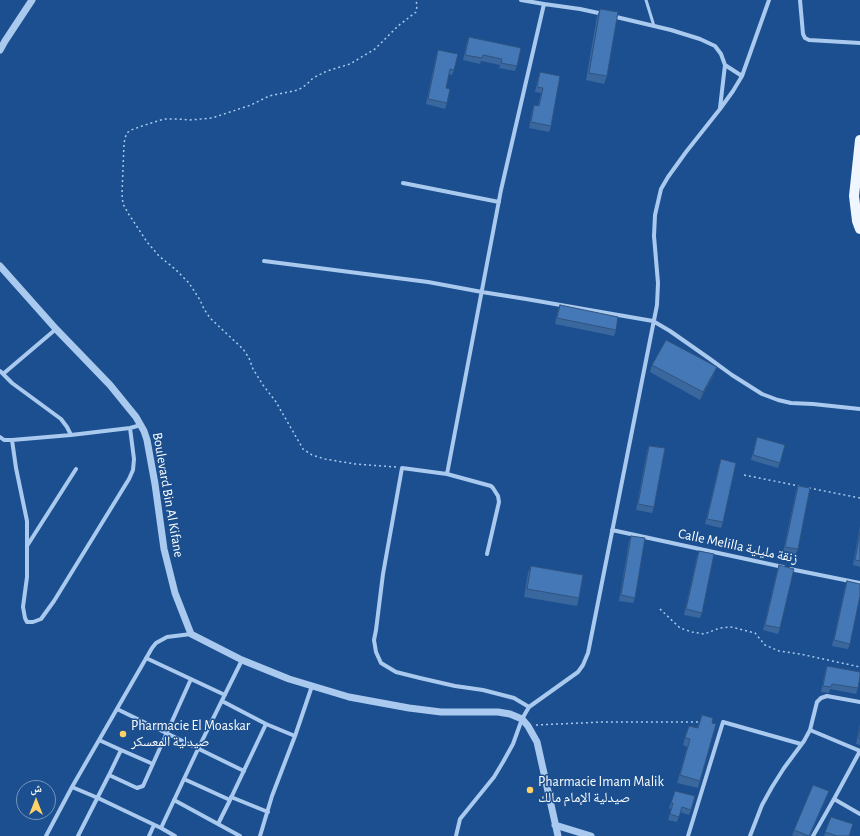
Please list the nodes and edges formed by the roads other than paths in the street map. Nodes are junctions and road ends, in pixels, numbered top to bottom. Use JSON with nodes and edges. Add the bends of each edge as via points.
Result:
{"nodes":[{"id":1,"x":32,"y":0,"type":"edge"},
{"id":2,"x":521,"y":0,"type":"edge"},
{"id":3,"x":646,"y":0,"type":"edge"},
{"id":4,"x":769,"y":0,"type":"edge"},
{"id":5,"x":800,"y":0,"type":"edge"},
{"id":6,"x":538,"y":2,"type":"edge"},
{"id":7,"x":544,"y":4,"type":"junction"},
{"id":8,"x":654,"y":26,"type":"junction"},
{"id":9,"x":860,"y":43,"type":"edge"},
{"id":10,"x":0,"y":50,"type":"edge"},
{"id":11,"x":725,"y":65,"type":"junction"},
{"id":12,"x":742,"y":76,"type":"junction"},
{"id":13,"x":720,"y":109,"type":"junction"},
{"id":14,"x":860,"y":140,"type":"edge"},
{"id":15,"x":859,"y":166,"type":"edge"},
{"id":16,"x":402,"y":183,"type":"dead end"},
{"id":17,"x":499,"y":202,"type":"junction"},
{"id":18,"x":860,"y":229,"type":"edge"},
{"id":19,"x":264,"y":261,"type":"dead end"},
{"id":20,"x":0,"y":266,"type":"edge"},
{"id":21,"x":482,"y":292,"type":"junction"},
{"id":22,"x":653,"y":321,"type":"junction"},
{"id":23,"x":56,"y":329,"type":"junction"},
{"id":24,"x":1,"y":372,"type":"edge"},
{"id":25,"x":860,"y":409,"type":"edge"},
{"id":26,"x":141,"y":425,"type":"junction"},
{"id":27,"x":130,"y":428,"type":"junction"},
{"id":28,"x":71,"y":435,"type":"junction"},
{"id":29,"x":0,"y":437,"type":"edge"},
{"id":30,"x":12,"y":440,"type":"junction"},
{"id":31,"x":76,"y":469,"type":"dead end"},
{"id":32,"x":448,"y":474,"type":"junction"},
{"id":33,"x":612,"y":530,"type":"junction"},
{"id":34,"x":27,"y":546,"type":"junction"},
{"id":35,"x":487,"y":554,"type":"dead end"},
{"id":36,"x":860,"y":583,"type":"edge"},
{"id":37,"x":190,"y":634,"type":"junction"},
{"id":38,"x":146,"y":658,"type":"junction"},
{"id":39,"x":242,"y":660,"type":"junction"},
{"id":40,"x":192,"y":679,"type":"junction"},
{"id":41,"x":312,"y":686,"type":"junction"},
{"id":42,"x":225,"y":694,"type":"junction"},
{"id":43,"x":222,"y":700,"type":"junction"},
{"id":44,"x":860,"y":702,"type":"edge"},
{"id":45,"x":529,"y":707,"type":"junction"},
{"id":46,"x":117,"y":709,"type":"junction"},
{"id":47,"x":522,"y":719,"type":"junction"},
{"id":48,"x":266,"y":724,"type":"junction"},
{"id":49,"x":810,"y":730,"type":"junction"},
{"id":50,"x":167,"y":733,"type":"junction"},
{"id":51,"x":295,"y":736,"type":"junction"},
{"id":52,"x":99,"y":740,"type":"junction"},
{"id":53,"x":801,"y":744,"type":"junction"},
{"id":54,"x":198,"y":749,"type":"junction"},
{"id":55,"x":121,"y":750,"type":"junction"},
{"id":56,"x":860,"y":751,"type":"edge"},
{"id":57,"x":153,"y":764,"type":"junction"},
{"id":58,"x":244,"y":771,"type":"junction"},
{"id":59,"x":109,"y":775,"type":"junction"},
{"id":60,"x":184,"y":779,"type":"junction"},
{"id":61,"x":72,"y":787,"type":"junction"},
{"id":62,"x":98,"y":798,"type":"junction"},
{"id":63,"x":231,"y":798,"type":"junction"},
{"id":64,"x":834,"y":799,"type":"junction"},
{"id":65,"x":174,"y":800,"type":"junction"},
{"id":66,"x":268,"y":812,"type":"junction"},
{"id":67,"x":860,"y":814,"type":"edge"},
{"id":68,"x":218,"y":824,"type":"junction"},
{"id":69,"x":154,"y":825,"type":"junction"},
{"id":70,"x":555,"y":825,"type":"junction"},
{"id":71,"x":161,"y":828,"type":"junction"},
{"id":72,"x":46,"y":836,"type":"edge"},
{"id":73,"x":79,"y":836,"type":"edge"},
{"id":74,"x":149,"y":836,"type":"edge"},
{"id":75,"x":175,"y":836,"type":"edge"},
{"id":76,"x":240,"y":836,"type":"edge"},
{"id":77,"x":260,"y":836,"type":"edge"},
{"id":78,"x":456,"y":836,"type":"edge"},
{"id":79,"x":558,"y":836,"type":"edge"},
{"id":80,"x":591,"y":836,"type":"edge"},
{"id":81,"x":688,"y":836,"type":"edge"},
{"id":82,"x":750,"y":836,"type":"edge"},
{"id":83,"x":813,"y":836,"type":"edge"}],
"edges":[{"from":1,"to":10,"type":"street"},
{"from":2,"to":6,"type":"street"},
{"from":3,"to":8,"type":"lane"},
{"from":4,"to":12,"type":"street"},
{"from":5,"to":9,"type":"street","via":[[805,38]]},
{"from":6,"to":7,"type":"street"},
{"from":7,"to":8,"type":"street"},
{"from":7,"to":17,"type":"street"},
{"from":8,"to":11,"type":"street","via":[[710,43],[715,46]]},
{"from":11,"to":12,"type":"street"},
{"from":11,"to":13,"type":"street"},
{"from":12,"to":13,"type":"street"},
{"from":13,"to":22,"type":"street","via":[[661,188],[655,214],[658,284]]},
{"from":14,"to":15,"type":"main road"},
{"from":15,"to":18,"type":"main road","via":[[854,196]]},
{"from":16,"to":17,"type":"street"},
{"from":17,"to":21,"type":"street"},
{"from":19,"to":21,"type":"street","via":[[428,282]]},
{"from":20,"to":23,"type":"street","name":"Boulevard Bin Al Kifane"},
{"from":21,"to":22,"type":"street"},
{"from":21,"to":32,"type":"street"},
{"from":22,"to":25,"type":"street","via":[[762,394],[791,402]]},
{"from":22,"to":33,"type":"street"},
{"from":23,"to":24,"type":"street"},
{"from":23,"to":26,"type":"street","name":"Boulevard Bin Al Kifane","via":[[110,385]]},
{"from":24,"to":28,"type":"street","via":[[61,419]]},
{"from":26,"to":27,"type":"street"},
{"from":26,"to":37,"type":"street","name":"Boulevard Bin Al Kifane","via":[[147,440],[168,569]]},
{"from":27,"to":28,"type":"street"},
{"from":27,"to":34,"type":"street","via":[[134,459],[129,478],[54,601],[41,619],[33,622],[27,622],[23,607],[27,577]]},
{"from":28,"to":30,"type":"street"},
{"from":29,"to":30,"type":"street"},
{"from":30,"to":34,"type":"street","via":[[27,521]]},
{"from":31,"to":34,"type":"street"},
{"from":32,"to":35,"type":"street","via":[[491,486],[495,492],[499,502]]},
{"from":32,"to":45,"type":"street","via":[[402,468],[383,574],[374,640],[376,652],[381,663],[396,672],[507,696]]},
{"from":33,"to":36,"type":"street","name":"Calle Melilla زنقة مليلية"},
{"from":33,"to":45,"type":"street","via":[[588,653],[583,665],[578,672]]},
{"from":37,"to":38,"type":"street","via":[[161,639]]},
{"from":37,"to":39,"type":"street"},
{"from":38,"to":40,"type":"street"},
{"from":38,"to":46,"type":"street"},
{"from":39,"to":41,"type":"street"},
{"from":39,"to":42,"type":"street"},
{"from":40,"to":42,"type":"street"},
{"from":40,"to":50,"type":"street"},
{"from":41,"to":47,"type":"street","via":[[349,697],[409,708],[441,712],[498,712]]},
{"from":41,"to":51,"type":"street"},
{"from":42,"to":43,"type":"street"},
{"from":43,"to":48,"type":"street"},
{"from":43,"to":54,"type":"street"},
{"from":44,"to":49,"type":"street","via":[[827,696],[821,698],[817,702]]},
{"from":45,"to":47,"type":"street"},
{"from":46,"to":50,"type":"street"},
{"from":46,"to":52,"type":"street"},
{"from":47,"to":70,"type":"street","via":[[537,742]]},
{"from":47,"to":78,"type":"street","via":[[513,744],[494,777],[460,819]]},
{"from":48,"to":51,"type":"street"},
{"from":48,"to":58,"type":"street"},
{"from":49,"to":53,"type":"street"},
{"from":49,"to":56,"type":"street"},
{"from":50,"to":54,"type":"street"},
{"from":50,"to":57,"type":"street"},
{"from":51,"to":66,"type":"street"},
{"from":52,"to":55,"type":"street"},
{"from":52,"to":61,"type":"street"},
{"from":53,"to":81,"type":"street","via":[[723,722]]},
{"from":53,"to":82,"type":"street","via":[[765,799]]},
{"from":54,"to":58,"type":"street"},
{"from":54,"to":60,"type":"street"},
{"from":55,"to":57,"type":"street"},
{"from":55,"to":59,"type":"street"},
{"from":56,"to":64,"type":"street"},
{"from":57,"to":59,"type":"street","via":[[142,786],[137,788]]},
{"from":58,"to":63,"type":"street"},
{"from":59,"to":62,"type":"street"},
{"from":60,"to":63,"type":"street"},
{"from":60,"to":65,"type":"street"},
{"from":61,"to":62,"type":"street"},
{"from":61,"to":72,"type":"street"},
{"from":62,"to":69,"type":"street"},
{"from":62,"to":73,"type":"street"},
{"from":63,"to":66,"type":"street"},
{"from":63,"to":68,"type":"street"},
{"from":64,"to":67,"type":"street"},
{"from":64,"to":83,"type":"street"},
{"from":65,"to":68,"type":"street"},
{"from":65,"to":71,"type":"street"},
{"from":66,"to":77,"type":"street"},
{"from":68,"to":76,"type":"street"},
{"from":69,"to":71,"type":"street"},
{"from":69,"to":74,"type":"street"},
{"from":70,"to":79,"type":"street"},
{"from":70,"to":80,"type":"street"},
{"from":71,"to":75,"type":"street"}]}
